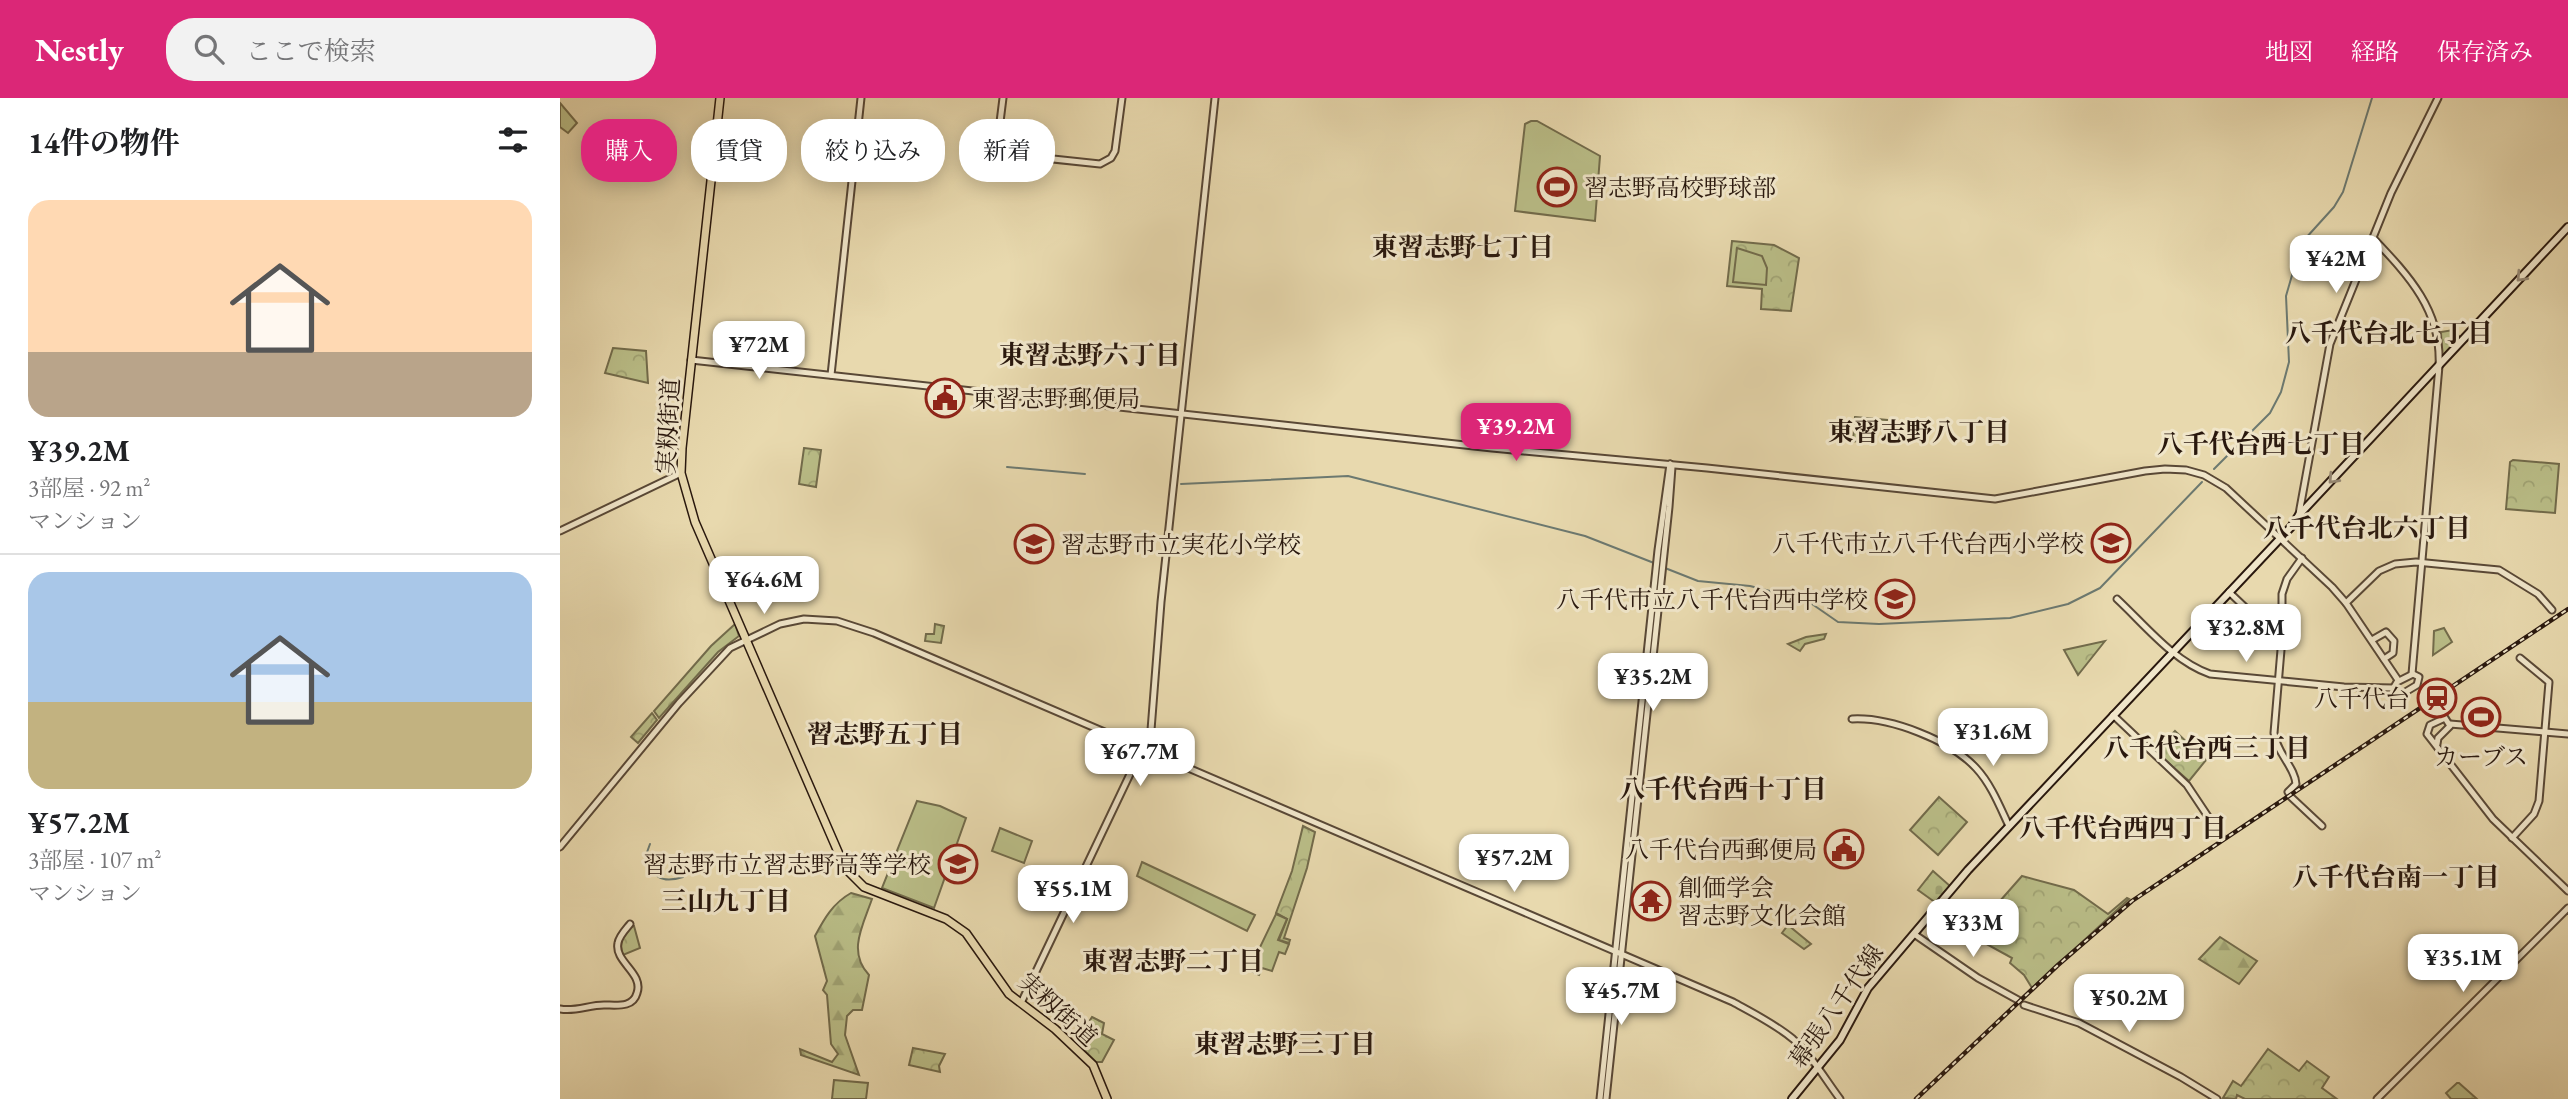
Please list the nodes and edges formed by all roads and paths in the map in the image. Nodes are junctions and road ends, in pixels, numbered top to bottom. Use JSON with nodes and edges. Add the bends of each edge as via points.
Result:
{"nodes":[{"id":1,"x":720,"y":98,"type":"edge"},
{"id":2,"x":861,"y":98,"type":"edge"},
{"id":3,"x":1003,"y":98,"type":"edge"},
{"id":4,"x":1122,"y":98,"type":"edge"},
{"id":5,"x":1215,"y":98,"type":"edge"},
{"id":6,"x":2438,"y":98,"type":"edge"},
{"id":7,"x":2568,"y":227,"type":"edge"},
{"id":8,"x":2373,"y":238,"type":"junction"},
{"id":9,"x":691,"y":360,"type":"junction"},
{"id":10,"x":2439,"y":366,"type":"junction"},
{"id":11,"x":831,"y":375,"type":"junction"},
{"id":12,"x":1182,"y":413,"type":"junction"},
{"id":13,"x":1670,"y":464,"type":"junction"},
{"id":14,"x":681,"y":473,"type":"junction"},
{"id":15,"x":2299,"y":515,"type":"junction"},
{"id":16,"x":560,"y":531,"type":"edge"},
{"id":17,"x":2281,"y":537,"type":"junction"},
{"id":18,"x":2302,"y":558,"type":"junction"},
{"id":19,"x":2422,"y":562,"type":"junction"},
{"id":20,"x":2229,"y":592,"type":"junction"},
{"id":21,"x":2117,"y":599,"type":"dead end"},
{"id":22,"x":2346,"y":603,"type":"junction"},
{"id":23,"x":2552,"y":610,"type":"dead end"},
{"id":24,"x":2250,"y":612,"type":"dead end"},
{"id":25,"x":746,"y":639,"type":"junction"},
{"id":26,"x":2372,"y":640,"type":"junction"},
{"id":27,"x":2173,"y":652,"type":"junction"},
{"id":28,"x":2520,"y":658,"type":"dead end"},
{"id":29,"x":2384,"y":659,"type":"junction"},
{"id":30,"x":2412,"y":674,"type":"junction"},
{"id":31,"x":2398,"y":680,"type":"junction"},
{"id":32,"x":2278,"y":681,"type":"junction"},
{"id":33,"x":2394,"y":688,"type":"junction"},
{"id":34,"x":2113,"y":715,"type":"junction"},
{"id":35,"x":1852,"y":719,"type":"dead end"},
{"id":36,"x":2450,"y":724,"type":"junction"},
{"id":37,"x":2545,"y":732,"type":"junction"},
{"id":38,"x":2442,"y":733,"type":"junction"},
{"id":39,"x":2427,"y":734,"type":"junction"},
{"id":40,"x":2568,"y":734,"type":"edge"},
{"id":41,"x":2437,"y":744,"type":"junction"},
{"id":42,"x":1144,"y":749,"type":"junction"},
{"id":43,"x":2009,"y":826,"type":"junction"},
{"id":44,"x":2322,"y":827,"type":"dead end"},
{"id":45,"x":2221,"y":836,"type":"dead end"},
{"id":46,"x":2512,"y":838,"type":"junction"},
{"id":47,"x":560,"y":847,"type":"edge"},
{"id":48,"x":2568,"y":891,"type":"edge"},
{"id":49,"x":2568,"y":908,"type":"edge"},
{"id":50,"x":630,"y":924,"type":"dead end"},
{"id":51,"x":1914,"y":933,"type":"junction"},
{"id":52,"x":1619,"y":954,"type":"junction"},
{"id":53,"x":2018,"y":1000,"type":"dead end"},
{"id":54,"x":1020,"y":1004,"type":"junction"},
{"id":55,"x":2024,"y":1004,"type":"dead end"},
{"id":56,"x":560,"y":1009,"type":"edge"},
{"id":57,"x":1818,"y":1068,"type":"junction"},
{"id":58,"x":1107,"y":1099,"type":"edge"},
{"id":59,"x":1600,"y":1099,"type":"edge"},
{"id":60,"x":1605,"y":1099,"type":"edge"},
{"id":61,"x":1792,"y":1099,"type":"edge"},
{"id":62,"x":1840,"y":1099,"type":"edge"},
{"id":63,"x":2217,"y":1099,"type":"edge"},
{"id":64,"x":2377,"y":1099,"type":"edge"}],
"edges":[{"from":1,"to":9,"type":"main road","name":"実籾街道"},
{"from":2,"to":11,"type":"street"},
{"from":3,"to":4,"type":"street","via":[[998,138],[1005,151],[1100,164],[1115,151]]},
{"from":5,"to":12,"type":"street"},
{"from":6,"to":8,"type":"street"},
{"from":7,"to":10,"type":"main road","name":"幕張八千代線","one_way":true},
{"from":8,"to":10,"type":"street","via":[[2430,310],[2439,340]]},
{"from":8,"to":15,"type":"street","via":[[2330,344]]},
{"from":9,"to":11,"type":"street"},
{"from":9,"to":14,"type":"main road","name":"実籾街道"},
{"from":10,"to":15,"type":"main road","name":"幕張八千代線","one_way":true},
{"from":10,"to":19,"type":"street"},
{"from":11,"to":12,"type":"street"},
{"from":12,"to":13,"type":"street"},
{"from":12,"to":42,"type":"street","via":[[1152,724]]},
{"from":13,"to":17,"type":"street","via":[[1995,499],[2165,469],[2186,470],[2225,488]]},
{"from":13,"to":52,"type":"street","via":[[1668,518]]},
{"from":14,"to":16,"type":"street"},
{"from":14,"to":25,"type":"main road","name":"実籾街道","via":[[695,522]]},
{"from":15,"to":17,"type":"main road","name":"幕張八千代線"},
{"from":17,"to":18,"type":"street"},
{"from":17,"to":20,"type":"main road","name":"幕張八千代線"},
{"from":18,"to":22,"type":"street"},
{"from":18,"to":32,"type":"street","via":[[2281,594]]},
{"from":19,"to":22,"type":"street","via":[[2403,562],[2379,571]]},
{"from":19,"to":23,"type":"street","via":[[2499,570],[2538,594]]},
{"from":19,"to":30,"type":"street"},
{"from":20,"to":24,"type":"street"},
{"from":20,"to":27,"type":"main road","name":"幕張八千代線"},
{"from":21,"to":27,"type":"street"},
{"from":22,"to":26,"type":"street"},
{"from":25,"to":42,"type":"street","via":[[804,619],[850,624]]},
{"from":25,"to":47,"type":"street","via":[[726,652],[701,679]]},
{"from":25,"to":54,"type":"main road","name":"実籾街道","via":[[848,873],[871,890],[957,925]]},
{"from":26,"to":29,"type":"street"},
{"from":26,"to":29,"type":"street","via":[[2386,632],[2394,641],[2393,653]]},
{"from":27,"to":32,"type":"street","via":[[2210,674]]},
{"from":27,"to":34,"type":"main road","name":"幕張八千代線"},
{"from":28,"to":37,"type":"street","via":[[2549,682]]},
{"from":29,"to":31,"type":"street"},
{"from":30,"to":31,"type":"street"},
{"from":30,"to":33,"type":"street","via":[[2419,680],[2416,687],[2402,694]]},
{"from":31,"to":33,"type":"street"},
{"from":32,"to":33,"type":"street"},
{"from":32,"to":44,"type":"street","via":[[2276,746],[2296,777],[2288,792]]},
{"from":34,"to":43,"type":"main road","name":"幕張八千代線"},
{"from":34,"to":45,"type":"street","via":[[2187,785]]},
{"from":35,"to":43,"type":"street","via":[[1913,729],[1969,762],[1981,774]]},
{"from":36,"to":37,"type":"street"},
{"from":36,"to":38,"type":"street"},
{"from":36,"to":39,"type":"street","via":[[2441,718],[2429,726]]},
{"from":37,"to":40,"type":"street"},
{"from":37,"to":46,"type":"street","via":[[2538,807]]},
{"from":38,"to":39,"type":"street"},
{"from":38,"to":41,"type":"street"},
{"from":39,"to":41,"type":"street"},
{"from":41,"to":46,"type":"street"},
{"from":42,"to":52,"type":"street"},
{"from":42,"to":54,"type":"street"},
{"from":43,"to":51,"type":"main road","name":"幕張八千代線"},
{"from":46,"to":48,"type":"street"},
{"from":49,"to":64,"type":"street"},
{"from":50,"to":56,"type":"street","via":[[618,945],[639,985],[634,999],[623,1005]]},
{"from":51,"to":53,"type":"street"},
{"from":51,"to":57,"type":"main road","name":"幕張八千代線","via":[[1868,988],[1840,1040]]},
{"from":52,"to":57,"type":"street","via":[[1747,1010],[1793,1040]]},
{"from":52,"to":59,"type":"street"},
{"from":52,"to":60,"type":"street"},
{"from":54,"to":58,"type":"main road","name":"実籾街道","via":[[1086,1058]]},
{"from":55,"to":63,"type":"street","via":[[2079,1023]]},
{"from":57,"to":61,"type":"main road","name":"幕張八千代線"},
{"from":57,"to":62,"type":"street"}]}
